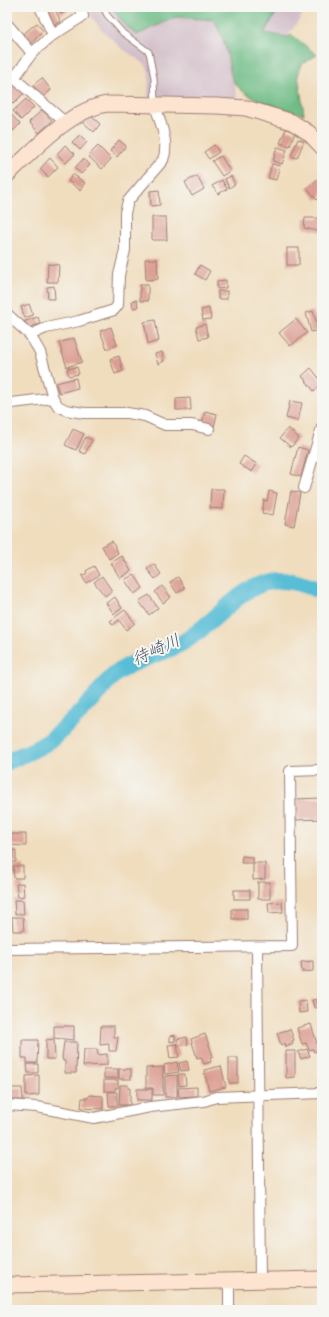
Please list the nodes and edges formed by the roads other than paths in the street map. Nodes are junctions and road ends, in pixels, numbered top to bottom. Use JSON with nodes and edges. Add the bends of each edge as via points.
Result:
{"nodes":[{"id":1,"x":40,"y":7,"type":"edge"},
{"id":2,"x":80,"y":7,"type":"edge"},
{"id":3,"x":103,"y":7,"type":"edge"},
{"id":4,"x":7,"y":24,"type":"edge"},
{"id":5,"x":53,"y":35,"type":"junction"},
{"id":6,"x":32,"y":53,"type":"junction"},
{"id":7,"x":11,"y":74,"type":"edge"},
{"id":8,"x":155,"y":104,"type":"junction"},
{"id":9,"x":66,"y":123,"type":"junction"},
{"id":10,"x":322,"y":147,"type":"edge"},
{"id":11,"x":7,"y":175,"type":"edge"},
{"id":12,"x":7,"y":314,"type":"edge"},
{"id":13,"x":30,"y":336,"type":"junction"},
{"id":14,"x":53,"y":398,"type":"junction"},
{"id":15,"x":7,"y":405,"type":"edge"},
{"id":16,"x":322,"y":427,"type":"edge"},
{"id":17,"x":208,"y":429,"type":"dead end"},
{"id":18,"x":304,"y":488,"type":"dead end"},
{"id":19,"x":322,"y":770,"type":"edge"},
{"id":20,"x":257,"y":947,"type":"junction"},
{"id":21,"x":7,"y":949,"type":"edge"},
{"id":22,"x":322,"y":1093,"type":"edge"},
{"id":23,"x":258,"y":1094,"type":"junction"},
{"id":24,"x":7,"y":1105,"type":"edge"},
{"id":25,"x":322,"y":1279,"type":"edge"},
{"id":26,"x":229,"y":1280,"type":"junction"},
{"id":27,"x":260,"y":1280,"type":"junction"},
{"id":28,"x":7,"y":1285,"type":"edge"},
{"id":29,"x":229,"y":1310,"type":"edge"}],
"edges":[{"from":1,"to":5,"type":"street"},
{"from":2,"to":5,"type":"street","via":[[83,16]]},
{"from":3,"to":8,"type":"lane","via":[[123,33],[149,52]]},
{"from":4,"to":6,"type":"street"},
{"from":5,"to":6,"type":"street"},
{"from":6,"to":7,"type":"street"},
{"from":7,"to":9,"type":"street"},
{"from":8,"to":9,"type":"street","via":[[102,104],[84,111]]},
{"from":8,"to":10,"type":"street","via":[[246,108],[292,122],[309,133]]},
{"from":8,"to":13,"type":"street","via":[[166,153],[128,201],[118,304],[114,310],[46,328]]},
{"from":9,"to":11,"type":"street"},
{"from":12,"to":13,"type":"street"},
{"from":13,"to":14,"type":"street","via":[[40,352]]},
{"from":14,"to":15,"type":"street"},
{"from":14,"to":17,"type":"street","via":[[58,406],[66,410],[139,415],[165,425],[192,425]]},
{"from":16,"to":18,"type":"street"},
{"from":19,"to":20,"type":"street","via":[[290,771],[292,946]]},
{"from":20,"to":21,"type":"street"},
{"from":20,"to":23,"type":"street"},
{"from":22,"to":23,"type":"street"},
{"from":23,"to":24,"type":"street","via":[[216,1097],[94,1118],[37,1107]]},
{"from":23,"to":27,"type":"street"},
{"from":25,"to":27,"type":"street"},
{"from":26,"to":27,"type":"street"},
{"from":26,"to":28,"type":"street"},
{"from":26,"to":29,"type":"street"}]}
